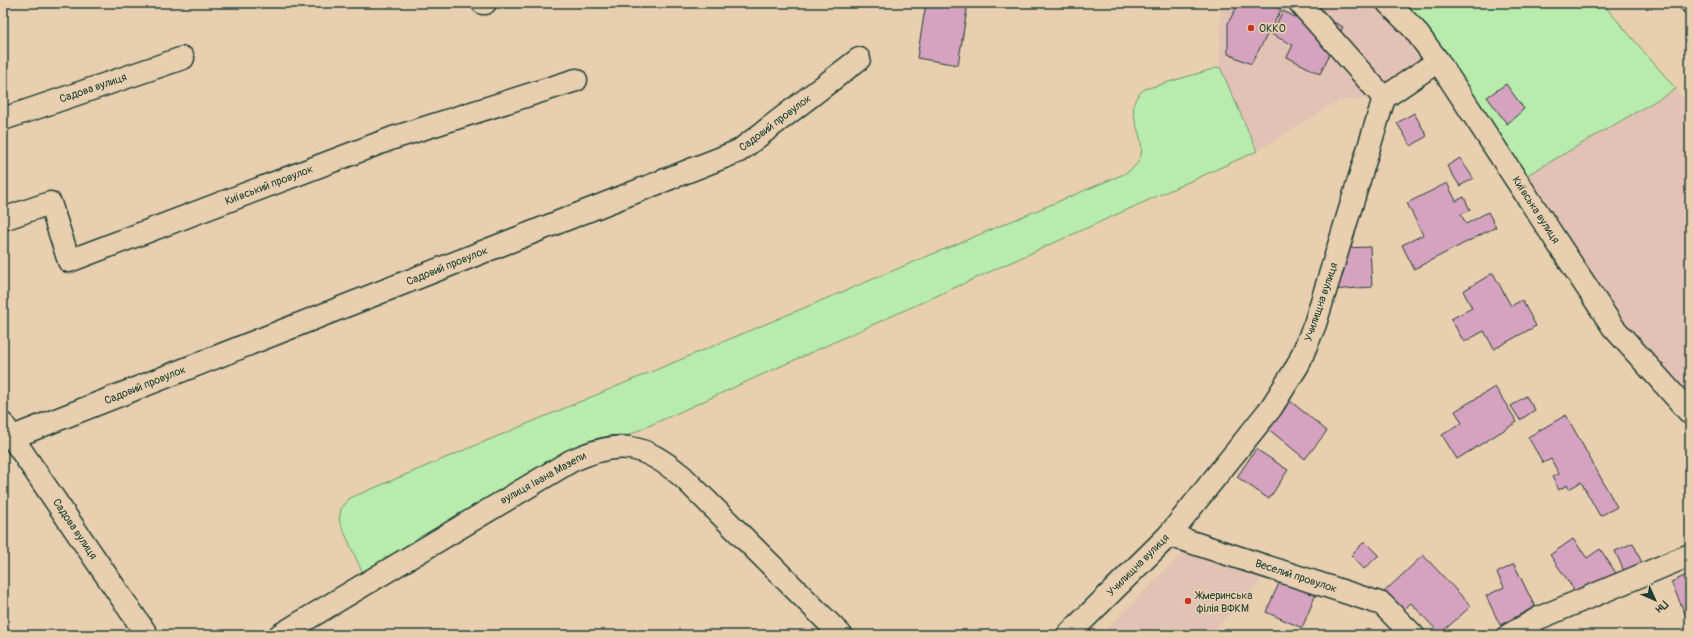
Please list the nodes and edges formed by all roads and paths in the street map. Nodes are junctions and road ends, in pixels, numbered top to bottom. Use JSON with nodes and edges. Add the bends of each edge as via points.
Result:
{"nodes":[{"id":1,"x":1300,"y":3,"type":"edge"},
{"id":2,"x":1388,"y":3,"type":"edge"},
{"id":3,"x":183,"y":58,"type":"dead end"},
{"id":4,"x":859,"y":58,"type":"dead end"},
{"id":5,"x":1438,"y":61,"type":"junction"},
{"id":6,"x":576,"y":80,"type":"dead end"},
{"id":7,"x":1384,"y":98,"type":"junction"},
{"id":8,"x":3,"y":119,"type":"edge"},
{"id":9,"x":3,"y":219,"type":"edge"},
{"id":10,"x":1690,"y":413,"type":"edge"},
{"id":11,"x":8,"y":431,"type":"edge"},
{"id":12,"x":1170,"y":535,"type":"junction"},
{"id":13,"x":1690,"y":555,"type":"edge"},
{"id":14,"x":147,"y":635,"type":"edge"},
{"id":15,"x":280,"y":635,"type":"edge"},
{"id":16,"x":841,"y":635,"type":"edge"},
{"id":17,"x":1068,"y":635,"type":"edge"},
{"id":18,"x":1413,"y":635,"type":"edge"},
{"id":19,"x":1509,"y":635,"type":"edge"}],
"edges":[{"from":1,"to":7,"type":"street"},
{"from":2,"to":5,"type":"street","name":"Київська вулиця","via":[[1414,29]]},
{"from":3,"to":8,"type":"street","name":"Садова вулиця"},
{"from":4,"to":11,"type":"street","name":"Садовий провулок","via":[[739,151]]},
{"from":5,"to":7,"type":"street"},
{"from":5,"to":10,"type":"street","name":"Київська вулиця","via":[[1606,317]]},
{"from":6,"to":9,"type":"street","name":"Київський провулок","via":[[392,138],[69,261],[50,203]]},
{"from":7,"to":12,"type":"street","name":"Училищна вулиця","via":[[1315,324],[1298,365],[1271,408]]},
{"from":11,"to":14,"type":"street","name":"Садова вулиця"},
{"from":12,"to":17,"type":"street","name":"Училищна вулиця"},
{"from":12,"to":18,"type":"street","name":"Веселий провулок","via":[[1382,604]]},
{"from":13,"to":19,"type":"street","via":[[1539,618]]},
{"from":15,"to":16,"type":"street","name":"вулиця Івана Мазепи","via":[[571,461],[594,450],[623,446],[646,452],[666,463],[683,477]]}]}
